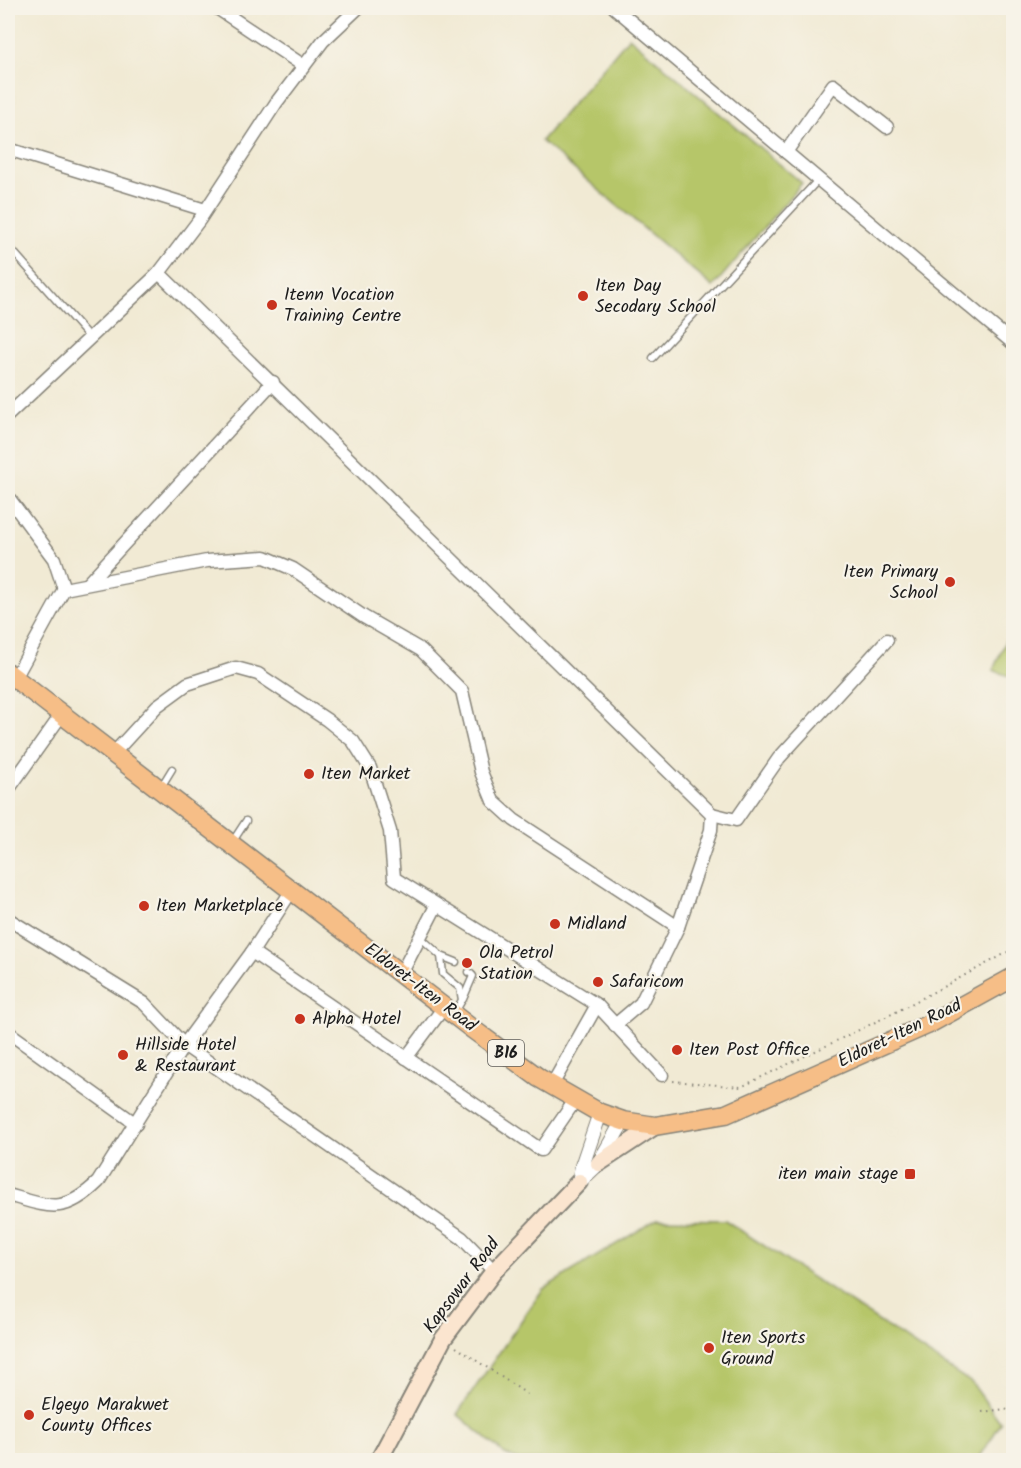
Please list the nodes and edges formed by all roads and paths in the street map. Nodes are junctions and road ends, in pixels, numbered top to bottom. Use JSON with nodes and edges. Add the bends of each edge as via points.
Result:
{"nodes":[{"id":1,"x":217,"y":8,"type":"edge"},
{"id":2,"x":358,"y":8,"type":"edge"},
{"id":3,"x":615,"y":8,"type":"edge"},
{"id":4,"x":304,"y":66,"type":"junction"},
{"id":5,"x":887,"y":127,"type":"dead end"},
{"id":6,"x":8,"y":149,"type":"edge"},
{"id":7,"x":786,"y":152,"type":"junction"},
{"id":8,"x":819,"y":179,"type":"junction"},
{"id":9,"x":205,"y":210,"type":"junction"},
{"id":10,"x":10,"y":248,"type":"dead end"},
{"id":11,"x":159,"y":273,"type":"junction"},
{"id":12,"x":91,"y":339,"type":"junction"},
{"id":13,"x":1014,"y":344,"type":"edge"},
{"id":14,"x":653,"y":358,"type":"dead end"},
{"id":15,"x":273,"y":382,"type":"junction"},
{"id":16,"x":8,"y":415,"type":"edge"},
{"id":17,"x":8,"y":497,"type":"edge"},
{"id":18,"x":88,"y":584,"type":"junction"},
{"id":19,"x":64,"y":589,"type":"junction"},
{"id":20,"x":887,"y":640,"type":"dead end"},
{"id":21,"x":11,"y":676,"type":"edge"},
{"id":22,"x":62,"y":714,"type":"junction"},
{"id":23,"x":113,"y":754,"type":"junction"},
{"id":24,"x":172,"y":769,"type":"dead end"},
{"id":25,"x":8,"y":790,"type":"edge"},
{"id":26,"x":159,"y":790,"type":"junction"},
{"id":27,"x":712,"y":814,"type":"junction"},
{"id":28,"x":246,"y":821,"type":"dead end"},
{"id":29,"x":231,"y":844,"type":"junction"},
{"id":30,"x":292,"y":890,"type":"junction"},
{"id":31,"x":436,"y":906,"type":"junction"},
{"id":32,"x":8,"y":919,"type":"edge"},
{"id":33,"x":678,"y":927,"type":"junction"},
{"id":34,"x":420,"y":937,"type":"junction"},
{"id":35,"x":1014,"y":949,"type":"edge"},
{"id":36,"x":252,"y":952,"type":"junction"},
{"id":37,"x":441,"y":956,"type":"junction"},
{"id":38,"x":456,"y":962,"type":"dead end"},
{"id":39,"x":469,"y":972,"type":"dead end"},
{"id":40,"x":401,"y":974,"type":"junction"},
{"id":41,"x":1014,"y":977,"type":"edge"},
{"id":42,"x":597,"y":1005,"type":"junction"},
{"id":43,"x":454,"y":1007,"type":"junction"},
{"id":44,"x":615,"y":1025,"type":"junction"},
{"id":45,"x":8,"y":1032,"type":"edge"},
{"id":46,"x":184,"y":1045,"type":"junction"},
{"id":47,"x":406,"y":1058,"type":"junction"},
{"id":48,"x":662,"y":1075,"type":"joint"},
{"id":49,"x":552,"y":1085,"type":"junction"},
{"id":50,"x":576,"y":1099,"type":"junction"},
{"id":51,"x":600,"y":1113,"type":"junction"},
{"id":52,"x":623,"y":1121,"type":"junction"},
{"id":53,"x":136,"y":1124,"type":"junction"},
{"id":54,"x":655,"y":1126,"type":"junction"},
{"id":55,"x":599,"y":1163,"type":"junction"},
{"id":56,"x":579,"y":1182,"type":"junction"},
{"id":57,"x":8,"y":1195,"type":"edge"},
{"id":58,"x":494,"y":1271,"type":"junction"},
{"id":59,"x":443,"y":1339,"type":"junction"},
{"id":60,"x":527,"y":1394,"type":"dead end"},
{"id":61,"x":982,"y":1412,"type":"dead end"},
{"id":62,"x":1014,"y":1413,"type":"edge"},
{"id":63,"x":380,"y":1461,"type":"edge"}],
"edges":[{"from":1,"to":4,"type":"street"},
{"from":2,"to":4,"type":"street","via":[[323,41]]},
{"from":3,"to":7,"type":"street"},
{"from":4,"to":9,"type":"street"},
{"from":5,"to":7,"type":"street","via":[[833,85]]},
{"from":6,"to":9,"type":"street"},
{"from":7,"to":8,"type":"street"},
{"from":8,"to":13,"type":"street"},
{"from":8,"to":14,"type":"lane"},
{"from":9,"to":11,"type":"street"},
{"from":10,"to":12,"type":"lane"},
{"from":11,"to":12,"type":"street"},
{"from":11,"to":15,"type":"street"},
{"from":12,"to":16,"type":"street"},
{"from":15,"to":18,"type":"street"},
{"from":15,"to":27,"type":"street"},
{"from":17,"to":19,"type":"street","via":[[54,558]]},
{"from":18,"to":19,"type":"street"},
{"from":18,"to":33,"type":"street","via":[[207,561],[265,557],[293,569],[421,650],[462,691],[481,772],[493,801],[514,820]]},
{"from":19,"to":21,"type":"street"},
{"from":20,"to":27,"type":"street","via":[[779,758],[736,820]]},
{"from":21,"to":22,"type":"main road","number":"B16"},
{"from":22,"to":23,"type":"main road","name":"Eldoret-Iten Road","number":"B16"},
{"from":22,"to":25,"type":"street"},
{"from":23,"to":26,"type":"main road","name":"Eldoret-Iten Road","number":"B16"},
{"from":23,"to":31,"type":"street","via":[[158,706],[187,684],[236,668],[258,674],[353,741],[370,768],[387,821],[394,878]]},
{"from":24,"to":26,"type":"lane"},
{"from":26,"to":29,"type":"main road","name":"Eldoret-Iten Road","number":"B16"},
{"from":27,"to":33,"type":"street","via":[[711,830]]},
{"from":28,"to":29,"type":"lane"},
{"from":29,"to":30,"type":"main road","name":"Eldoret-Iten Road","number":"B16"},
{"from":30,"to":36,"type":"street"},
{"from":30,"to":40,"type":"main road","name":"Eldoret-Iten Road","number":"B16"},
{"from":31,"to":34,"type":"street"},
{"from":31,"to":42,"type":"street"},
{"from":32,"to":46,"type":"street","via":[[144,1003]]},
{"from":33,"to":44,"type":"street","via":[[641,1003]]},
{"from":34,"to":37,"type":"lane"},
{"from":34,"to":40,"type":"street"},
{"from":35,"to":48,"type":"path","via":[[741,1087],[675,1083]]},
{"from":36,"to":46,"type":"street"},
{"from":36,"to":47,"type":"street"},
{"from":37,"to":38,"type":"lane"},
{"from":37,"to":43,"type":"lane","via":[[443,974],[460,988]]},
{"from":39,"to":43,"type":"lane","via":[[473,976]]},
{"from":40,"to":43,"type":"main road","name":"Eldoret-Iten Road","number":"B16"},
{"from":41,"to":54,"type":"main road","name":"Eldoret-Iten Road","number":"B16","via":[[927,1025],[726,1114]]},
{"from":42,"to":44,"type":"street"},
{"from":42,"to":49,"type":"street"},
{"from":43,"to":47,"type":"street"},
{"from":43,"to":49,"type":"main road","name":"Eldoret-Iten Road","number":"B16"},
{"from":44,"to":48,"type":"street"},
{"from":45,"to":53,"type":"street"},
{"from":46,"to":53,"type":"street"},
{"from":46,"to":58,"type":"street","via":[[462,1238]]},
{"from":47,"to":50,"type":"street","via":[[541,1150]]},
{"from":49,"to":50,"type":"main road","name":"Eldoret-Iten Road","number":"B16"},
{"from":50,"to":51,"type":"main road","name":"Eldoret-Iten Road","number":"B16"},
{"from":51,"to":52,"type":"main road","name":"Eldoret-Iten Road","number":"B16"},
{"from":51,"to":56,"type":"street","name":"Kapsowar Road"},
{"from":52,"to":54,"type":"main road","name":"Eldoret-Iten Road","number":"B16"},
{"from":52,"to":55,"type":"street","name":"Kapsowar Road"},
{"from":53,"to":57,"type":"street","via":[[98,1182],[81,1199],[55,1206]]},
{"from":54,"to":55,"type":"main road"},
{"from":55,"to":56,"type":"street","name":"Kapsowar Road"},
{"from":56,"to":58,"type":"main road","name":"Kapsowar Road"},
{"from":58,"to":59,"type":"main road","name":"Kapsowar Road"},
{"from":59,"to":60,"type":"path"},
{"from":59,"to":63,"type":"main road","name":"Kapsowar Road"},
{"from":61,"to":62,"type":"path","via":[[1005,1409]]}]}
